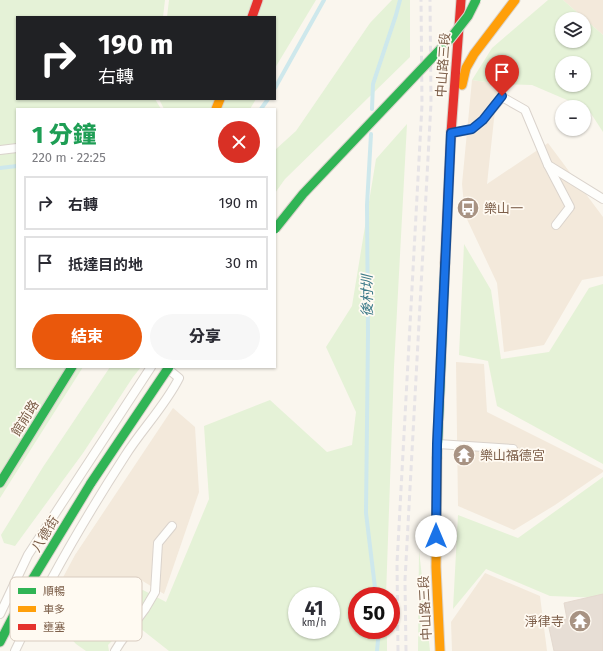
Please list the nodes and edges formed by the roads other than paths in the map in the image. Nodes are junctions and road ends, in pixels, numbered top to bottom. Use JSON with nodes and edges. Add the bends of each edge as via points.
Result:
{"nodes":[{"id":1,"x":258,"y":0,"type":"edge"},
{"id":2,"x":461,"y":0,"type":"edge"},
{"id":3,"x":476,"y":0,"type":"edge"},
{"id":4,"x":515,"y":0,"type":"edge"},
{"id":5,"x":520,"y":9,"type":"dead end"},
{"id":6,"x":252,"y":16,"type":"edge"},
{"id":7,"x":488,"y":38,"type":"junction"},
{"id":8,"x":451,"y":133,"type":"junction"},
{"id":9,"x":16,"y":148,"type":"edge"},
{"id":10,"x":0,"y":150,"type":"edge"},
{"id":11,"x":548,"y":165,"type":"junction"},
{"id":12,"x":603,"y":199,"type":"edge"},
{"id":13,"x":556,"y":226,"type":"dead end"},
{"id":14,"x":276,"y":228,"type":"edge"},
{"id":15,"x":71,"y":368,"type":"edge"},
{"id":16,"x":150,"y":368,"type":"edge"},
{"id":17,"x":167,"y":368,"type":"edge"},
{"id":18,"x":168,"y":368,"type":"edge"},
{"id":19,"x":437,"y":444,"type":"junction"},
{"id":20,"x":513,"y":449,"type":"dead end"},
{"id":21,"x":0,"y":483,"type":"edge"},
{"id":22,"x":172,"y":526,"type":"dead end"},
{"id":23,"x":18,"y":577,"type":"edge"},
{"id":24,"x":34,"y":577,"type":"edge"},
{"id":25,"x":53,"y":577,"type":"edge"},
{"id":26,"x":10,"y":593,"type":"edge"},
{"id":27,"x":142,"y":613,"type":"edge"},
{"id":28,"x":0,"y":614,"type":"edge"},
{"id":29,"x":10,"y":622,"type":"edge"},
{"id":30,"x":10,"y":629,"type":"edge"},
{"id":31,"x":20,"y":641,"type":"edge"},
{"id":32,"x":121,"y":641,"type":"edge"},
{"id":33,"x":0,"y":642,"type":"edge"},
{"id":34,"x":1,"y":651,"type":"edge"},
{"id":35,"x":15,"y":651,"type":"edge"},
{"id":36,"x":116,"y":651,"type":"edge"},
{"id":37,"x":440,"y":651,"type":"edge"}],
"edges":[{"from":1,"to":6,"type":"street"},
{"from":2,"to":8,"type":"street","name":"中山路三段"},
{"from":3,"to":14,"type":"street","bridge":true,"via":[[468,16],[450,39],[303,194]]},
{"from":4,"to":7,"type":"street","name":"中山路三段"},
{"from":5,"to":7,"type":"street"},
{"from":7,"to":8,"type":"street","name":"中山路三段","via":[[466,68]]},
{"from":8,"to":11,"type":"lane","via":[[472,129],[483,120],[502,96],[526,110]]},
{"from":8,"to":19,"type":"street","name":"中山路三段"},
{"from":9,"to":10,"type":"lane"},
{"from":11,"to":12,"type":"lane"},
{"from":11,"to":13,"type":"lane","via":[[570,207]]},
{"from":15,"to":21,"type":"street","name":"館前路"},
{"from":16,"to":23,"type":"lane","via":[[28,555]]},
{"from":17,"to":25,"type":"lane","via":[[179,378],[172,391],[126,454]]},
{"from":18,"to":24,"type":"street","name":"八德街","bridge":true,"via":[[91,484]]},
{"from":19,"to":20,"type":"lane"},
{"from":19,"to":37,"type":"street","name":"中山路三段","via":[[436,567]]},
{"from":22,"to":27,"type":"lane","via":[[158,543],[155,592]]},
{"from":26,"to":28,"type":"lane"},
{"from":29,"to":33,"type":"street","name":"八德街"},
{"from":30,"to":34,"type":"street","name":"八德街"},
{"from":31,"to":35,"type":"lane"},
{"from":32,"to":36,"type":"lane"}]}
